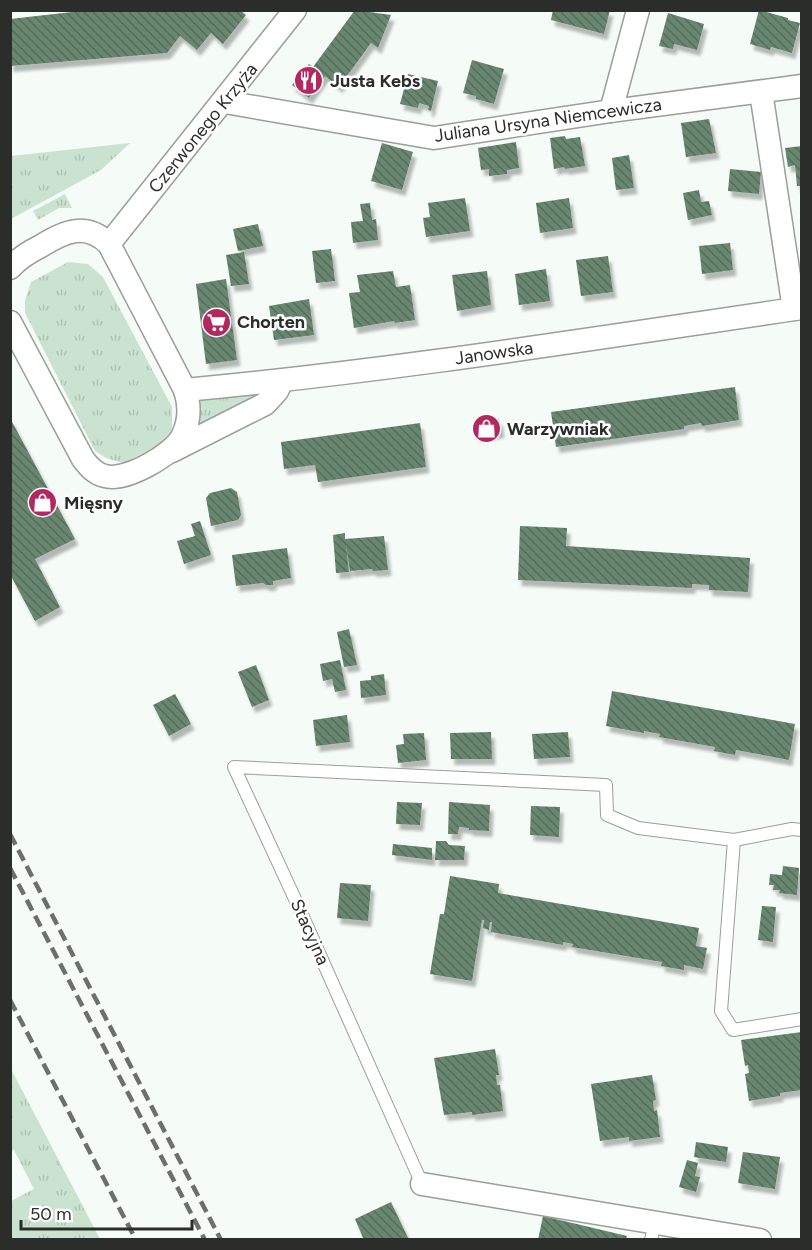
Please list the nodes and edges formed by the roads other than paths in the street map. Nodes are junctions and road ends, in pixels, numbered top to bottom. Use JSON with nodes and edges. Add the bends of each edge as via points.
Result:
{"nodes":[{"id":1,"x":296,"y":10,"type":"edge"},
{"id":2,"x":638,"y":10,"type":"edge"},
{"id":3,"x":801,"y":86,"type":"edge"},
{"id":4,"x":761,"y":92,"type":"junction"},
{"id":5,"x":225,"y":102,"type":"junction"},
{"id":6,"x":611,"y":111,"type":"junction"},
{"id":7,"x":109,"y":244,"type":"junction"},
{"id":8,"x":10,"y":268,"type":"edge"},
{"id":9,"x":798,"y":308,"type":"edge"},
{"id":10,"x":10,"y":322,"type":"edge"},
{"id":11,"x":282,"y":381,"type":"junction"},
{"id":12,"x":185,"y":390,"type":"junction"},
{"id":13,"x":168,"y":453,"type":"junction"},
{"id":14,"x":801,"y":830,"type":"edge"},
{"id":15,"x":734,"y":840,"type":"junction"},
{"id":16,"x":801,"y":1019,"type":"edge"},
{"id":17,"x":422,"y":1184,"type":"joint"},
{"id":18,"x":653,"y":1231,"type":"edge"},
{"id":19,"x":727,"y":1237,"type":"edge"},
{"id":20,"x":760,"y":1239,"type":"edge"}],
"edges":[{"from":1,"to":5,"type":"street","name":"Czerwonego Krzyża"},
{"from":2,"to":6,"type":"street"},
{"from":3,"to":4,"type":"street","name":"Juliana Ursyna Niemcewicza"},
{"from":4,"to":6,"type":"street","name":"Juliana Ursyna Niemcewicza"},
{"from":4,"to":9,"type":"street"},
{"from":5,"to":6,"type":"street","name":"Juliana Ursyna Niemcewicza","via":[[434,138]]},
{"from":5,"to":7,"type":"street","name":"Czerwonego Krzyża"},
{"from":7,"to":8,"type":"street","via":[[91,232],[65,233],[26,254]]},
{"from":7,"to":12,"type":"street"},
{"from":9,"to":11,"type":"street","name":"Janowska","via":[[453,360]]},
{"from":10,"to":13,"type":"street","via":[[88,466],[103,476],[121,476]]},
{"from":11,"to":12,"type":"street","name":"Janowska"},
{"from":11,"to":13,"type":"street","via":[[271,399],[258,408]]},
{"from":12,"to":13,"type":"street","via":[[187,424],[177,445]]},
{"from":14,"to":15,"type":"lane"},
{"from":15,"to":16,"type":"lane","via":[[721,1011],[733,1030]]},
{"from":15,"to":17,"type":"lane","name":"Stacyjna","via":[[638,828],[607,815],[606,785],[234,767]]},
{"from":17,"to":18,"type":"street","name":"Stacyjna"},
{"from":18,"to":19,"type":"street","name":"Stacyjna"},
{"from":19,"to":20,"type":"street","name":"Stacyjna"}]}
